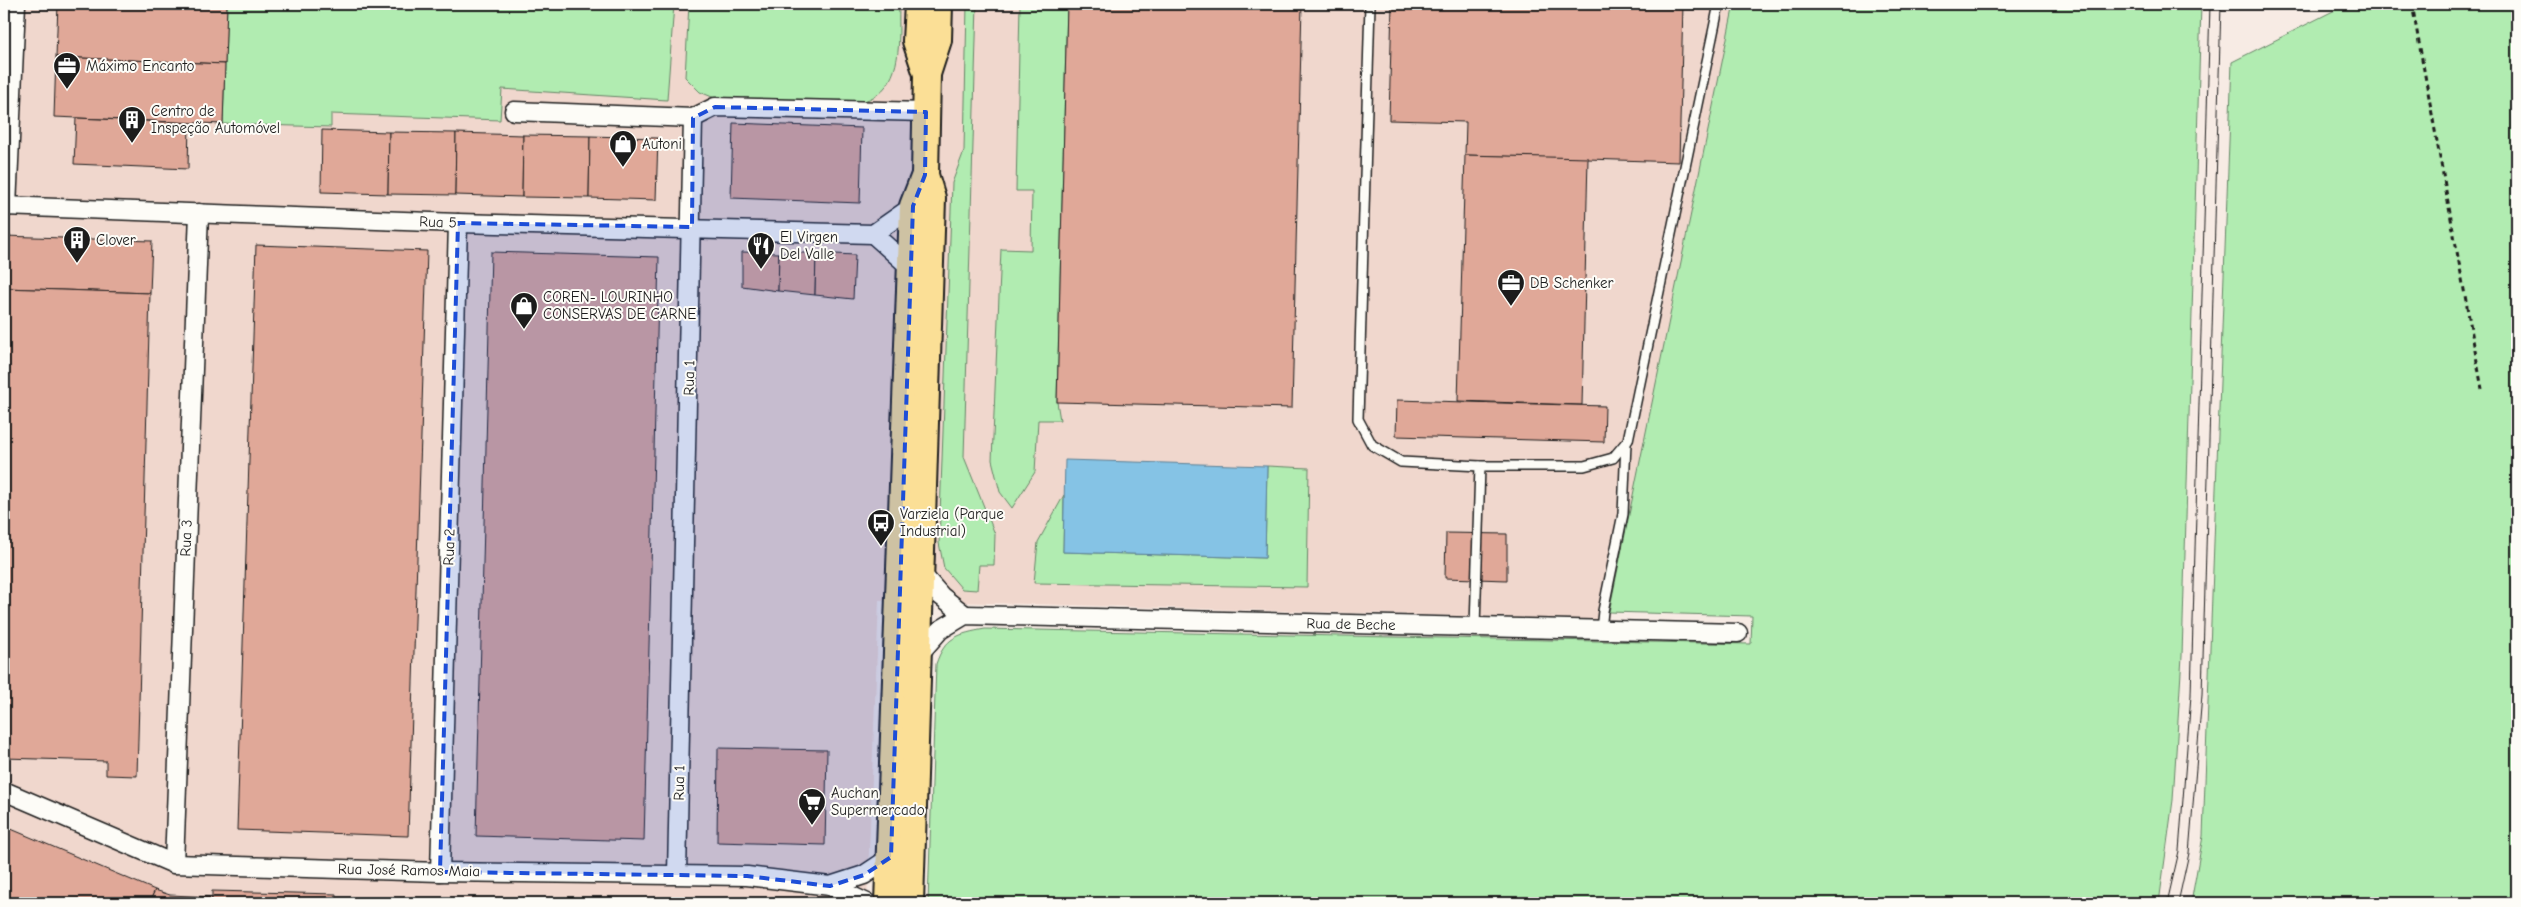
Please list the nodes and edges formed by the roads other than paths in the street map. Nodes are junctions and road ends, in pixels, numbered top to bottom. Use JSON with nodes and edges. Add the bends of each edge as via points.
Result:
{"nodes":[{"id":1,"x":16,"y":4,"type":"edge"},
{"id":2,"x":918,"y":4,"type":"edge"},
{"id":3,"x":939,"y":4,"type":"edge"},
{"id":4,"x":1370,"y":4,"type":"edge"},
{"id":5,"x":1719,"y":4,"type":"edge"},
{"id":6,"x":927,"y":74,"type":"junction"},
{"id":7,"x":514,"y":110,"type":"dead end"},
{"id":8,"x":926,"y":112,"type":"junction"},
{"id":9,"x":693,"y":118,"type":"junction"},
{"id":10,"x":925,"y":175,"type":"junction"},
{"id":11,"x":6,"y":206,"type":"edge"},
{"id":12,"x":913,"y":206,"type":"junction"},
{"id":13,"x":199,"y":213,"type":"junction"},
{"id":14,"x":458,"y":223,"type":"junction"},
{"id":15,"x":692,"y":227,"type":"junction"},
{"id":16,"x":873,"y":234,"type":"junction"},
{"id":17,"x":911,"y":268,"type":"junction"},
{"id":18,"x":1626,"y":443,"type":"junction"},
{"id":19,"x":1480,"y":466,"type":"junction"},
{"id":20,"x":920,"y":572,"type":"junction"},
{"id":21,"x":965,"y":615,"type":"junction"},
{"id":22,"x":1475,"y":626,"type":"junction"},
{"id":23,"x":1602,"y":630,"type":"junction"},
{"id":24,"x":1738,"y":633,"type":"dead end"},
{"id":25,"x":918,"y":655,"type":"junction"},
{"id":26,"x":4,"y":791,"type":"edge"},
{"id":27,"x":891,"y":857,"type":"junction"},
{"id":28,"x":174,"y":864,"type":"junction"},
{"id":29,"x":440,"y":872,"type":"junction"},
{"id":30,"x":677,"y":874,"type":"junction"},
{"id":31,"x":830,"y":886,"type":"junction"},
{"id":32,"x":867,"y":903,"type":"edge"},
{"id":33,"x":888,"y":903,"type":"edge"},
{"id":34,"x":910,"y":903,"type":"edge"}],
"edges":[{"from":1,"to":11,"type":"street"},
{"from":2,"to":6,"type":"main road","via":[[916,41]]},
{"from":3,"to":6,"type":"main road","via":[[938,40]]},
{"from":4,"to":19,"type":"lane","via":[[1358,419],[1372,445],[1401,462]]},
{"from":5,"to":18,"type":"lane"},
{"from":6,"to":8,"type":"main road"},
{"from":7,"to":9,"type":"street"},
{"from":8,"to":9,"type":"street","via":[[715,107]]},
{"from":8,"to":10,"type":"main road"},
{"from":9,"to":15,"type":"street","name":"Rua 1"},
{"from":10,"to":12,"type":"main road"},
{"from":10,"to":20,"type":"main road","via":[[932,198]]},
{"from":11,"to":13,"type":"street","name":"Rua 5"},
{"from":12,"to":16,"type":"street"},
{"from":12,"to":17,"type":"main road"},
{"from":13,"to":14,"type":"street","name":"Rua 5"},
{"from":13,"to":28,"type":"street","name":"Rua 3"},
{"from":14,"to":15,"type":"street","name":"Rua 5"},
{"from":14,"to":29,"type":"street","name":"Rua 2"},
{"from":15,"to":16,"type":"street","name":"Rua 5"},
{"from":15,"to":30,"type":"street","name":"Rua 1"},
{"from":16,"to":17,"type":"street"},
{"from":17,"to":27,"type":"main road"},
{"from":18,"to":19,"type":"lane","via":[[1613,458],[1584,466]]},
{"from":18,"to":23,"type":"lane","via":[[1624,514],[1603,611]]},
{"from":19,"to":22,"type":"lane"},
{"from":20,"to":21,"type":"street","via":[[941,596]]},
{"from":20,"to":25,"type":"main road"},
{"from":21,"to":22,"type":"street","name":"Rua de Beche"},
{"from":21,"to":25,"type":"street","via":[[940,630]]},
{"from":22,"to":23,"type":"street","name":"Rua de Beche"},
{"from":23,"to":24,"type":"street","name":"Rua de Beche"},
{"from":25,"to":34,"type":"main road"},
{"from":26,"to":28,"type":"street","name":"Rua José Ramos Maia"},
{"from":27,"to":31,"type":"street","name":"Rua José Ramos Maia","via":[[864,874]]},
{"from":27,"to":33,"type":"main road"},
{"from":28,"to":29,"type":"street","name":"Rua José Ramos Maia"},
{"from":29,"to":30,"type":"street","name":"Rua José Ramos Maia"},
{"from":30,"to":31,"type":"street","name":"Rua José Ramos Maia","via":[[747,876]]},
{"from":31,"to":32,"type":"street","name":"Rua José Ramos Maia"}]}
